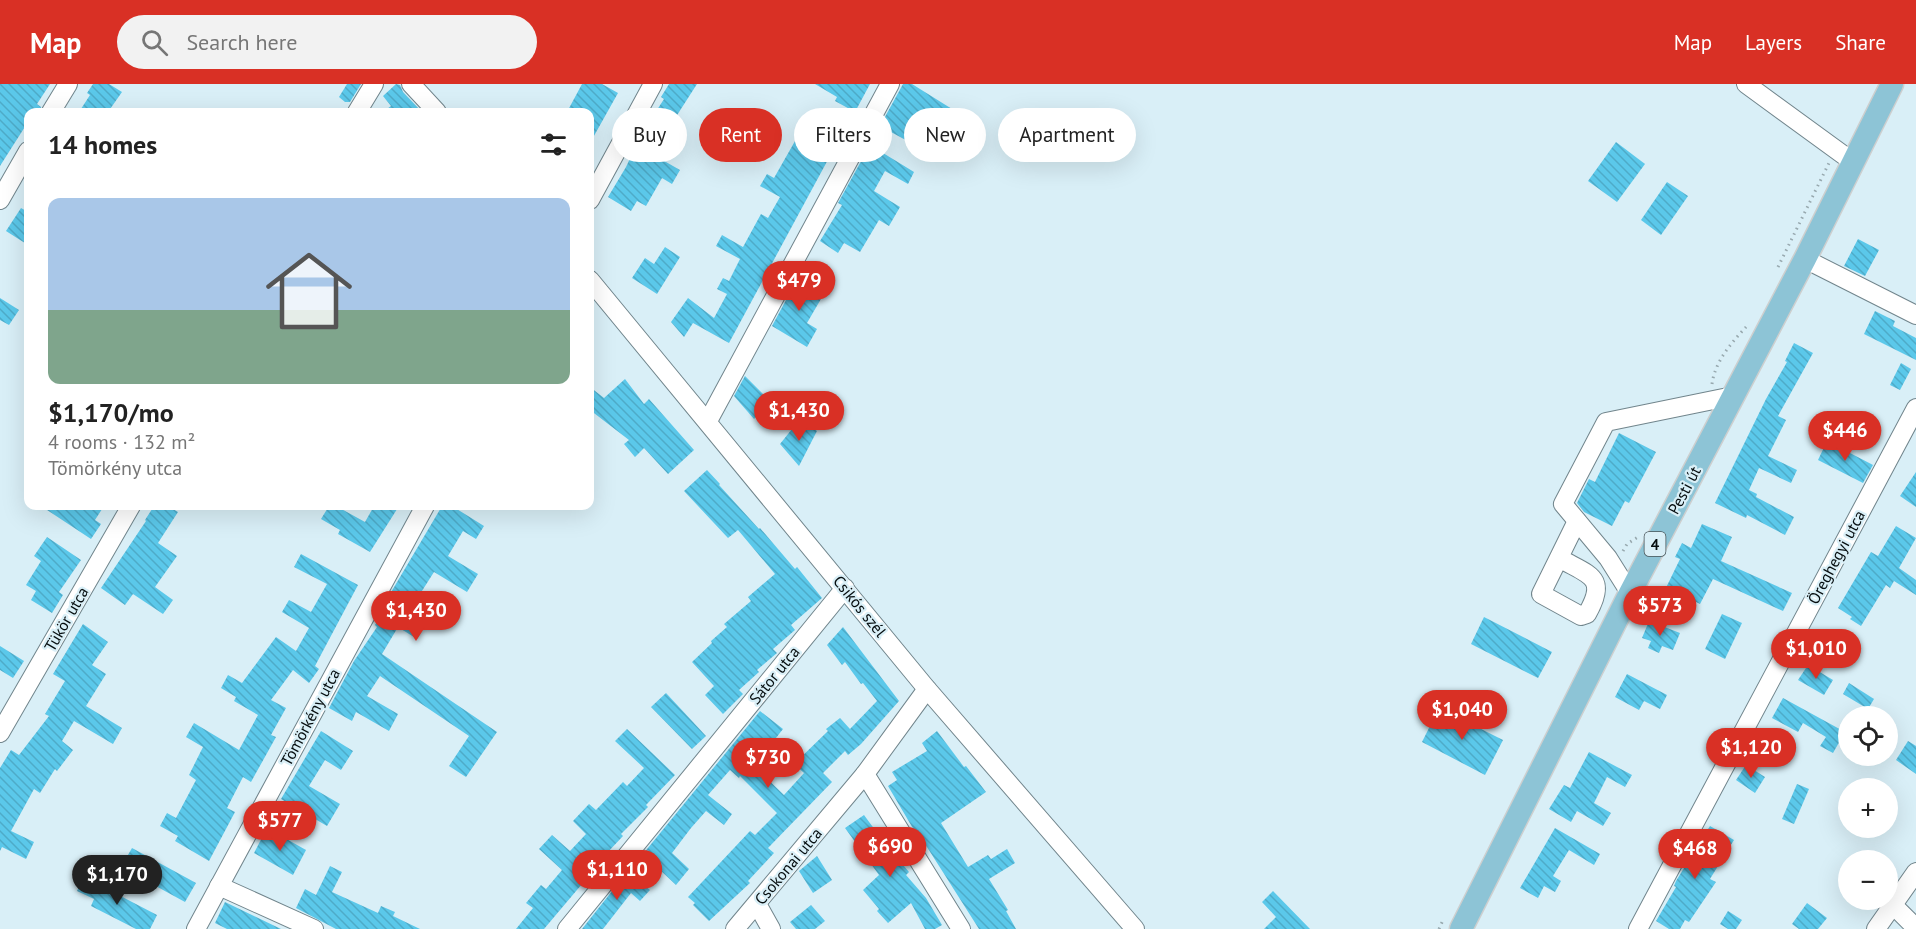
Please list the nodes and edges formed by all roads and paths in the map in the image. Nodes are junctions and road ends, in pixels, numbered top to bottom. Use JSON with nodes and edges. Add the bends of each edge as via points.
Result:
{"nodes":[{"id":1,"x":68,"y":84,"type":"edge"},
{"id":2,"x":374,"y":84,"type":"edge"},
{"id":3,"x":411,"y":84,"type":"edge"},
{"id":4,"x":653,"y":84,"type":"edge"},
{"id":5,"x":890,"y":84,"type":"edge"},
{"id":6,"x":1746,"y":84,"type":"edge"},
{"id":7,"x":1892,"y":84,"type":"edge"},
{"id":8,"x":53,"y":108,"type":"edge"},
{"id":9,"x":359,"y":108,"type":"edge"},
{"id":10,"x":433,"y":108,"type":"edge"},
{"id":11,"x":24,"y":158,"type":"edge"},
{"id":12,"x":1853,"y":162,"type":"junction"},
{"id":13,"x":594,"y":193,"type":"edge"},
{"id":14,"x":0,"y":200,"type":"edge"},
{"id":15,"x":1804,"y":259,"type":"junction"},
{"id":16,"x":594,"y":284,"type":"edge"},
{"id":17,"x":1916,"y":315,"type":"edge"},
{"id":18,"x":1733,"y":396,"type":"junction"},
{"id":19,"x":1916,"y":408,"type":"edge"},
{"id":20,"x":708,"y":421,"type":"junction"},
{"id":21,"x":129,"y":510,"type":"edge"},
{"id":22,"x":422,"y":510,"type":"edge"},
{"id":23,"x":1577,"y":521,"type":"junction"},
{"id":24,"x":1558,"y":558,"type":"dead end"},
{"id":25,"x":845,"y":588,"type":"junction"},
{"id":26,"x":1630,"y":593,"type":"junction"},
{"id":27,"x":927,"y":688,"type":"junction"},
{"id":28,"x":0,"y":733,"type":"edge"},
{"id":29,"x":865,"y":774,"type":"junction"},
{"id":30,"x":1916,"y":872,"type":"edge"},
{"id":31,"x":219,"y":886,"type":"junction"},
{"id":32,"x":1898,"y":898,"type":"edge"},
{"id":33,"x":757,"y":904,"type":"junction"},
{"id":34,"x":1889,"y":910,"type":"edge"},
{"id":35,"x":1898,"y":910,"type":"edge"},
{"id":36,"x":1916,"y":928,"type":"edge"},
{"id":37,"x":196,"y":929,"type":"edge"},
{"id":38,"x":314,"y":929,"type":"edge"},
{"id":39,"x":567,"y":929,"type":"edge"},
{"id":40,"x":735,"y":929,"type":"edge"},
{"id":41,"x":771,"y":929,"type":"edge"},
{"id":42,"x":961,"y":929,"type":"edge"},
{"id":43,"x":1135,"y":929,"type":"edge"},
{"id":44,"x":1461,"y":929,"type":"edge"},
{"id":45,"x":1638,"y":929,"type":"edge"},
{"id":46,"x":1876,"y":929,"type":"edge"}],
"edges":[{"from":1,"to":8,"type":"street"},
{"from":2,"to":9,"type":"street"},
{"from":3,"to":10,"type":"street"},
{"from":4,"to":13,"type":"street"},
{"from":5,"to":20,"type":"street"},
{"from":6,"to":12,"type":"street"},
{"from":7,"to":12,"type":"main road","name":"Pesti út","number":"4"},
{"from":11,"to":14,"type":"street"},
{"from":12,"to":15,"type":"main road","name":"Pesti út","number":"4"},
{"from":15,"to":17,"type":"street"},
{"from":15,"to":18,"type":"main road","name":"Pesti út","number":"4"},
{"from":16,"to":20,"type":"street","name":"Csikós szél"},
{"from":18,"to":23,"type":"street","via":[[1606,422],[1563,504]]},
{"from":18,"to":26,"type":"main road","name":"Pesti út","number":"4"},
{"from":19,"to":45,"type":"street","name":"Öreghegyi utca"},
{"from":20,"to":25,"type":"street","name":"Csikós szél"},
{"from":21,"to":28,"type":"street","name":"Tükör utca"},
{"from":22,"to":31,"type":"street","name":"Tömörkény utca"},
{"from":23,"to":24,"type":"street"},
{"from":23,"to":26,"type":"street","via":[[1608,558]]},
{"from":25,"to":27,"type":"street","name":"Csikós szél"},
{"from":25,"to":39,"type":"street","name":"Sátor utca"},
{"from":26,"to":44,"type":"main road","name":"Pesti út","number":"4"},
{"from":27,"to":29,"type":"street","name":"Csokonai utca"},
{"from":27,"to":43,"type":"street","name":"Csikós szél"},
{"from":29,"to":33,"type":"street","name":"Csokonai utca"},
{"from":29,"to":42,"type":"street"},
{"from":30,"to":32,"type":"street"},
{"from":31,"to":37,"type":"street","name":"Tömörkény utca"},
{"from":31,"to":38,"type":"street"},
{"from":33,"to":40,"type":"street","name":"Csokonai utca"},
{"from":33,"to":41,"type":"street"},
{"from":34,"to":46,"type":"street"},
{"from":35,"to":36,"type":"street"}]}
